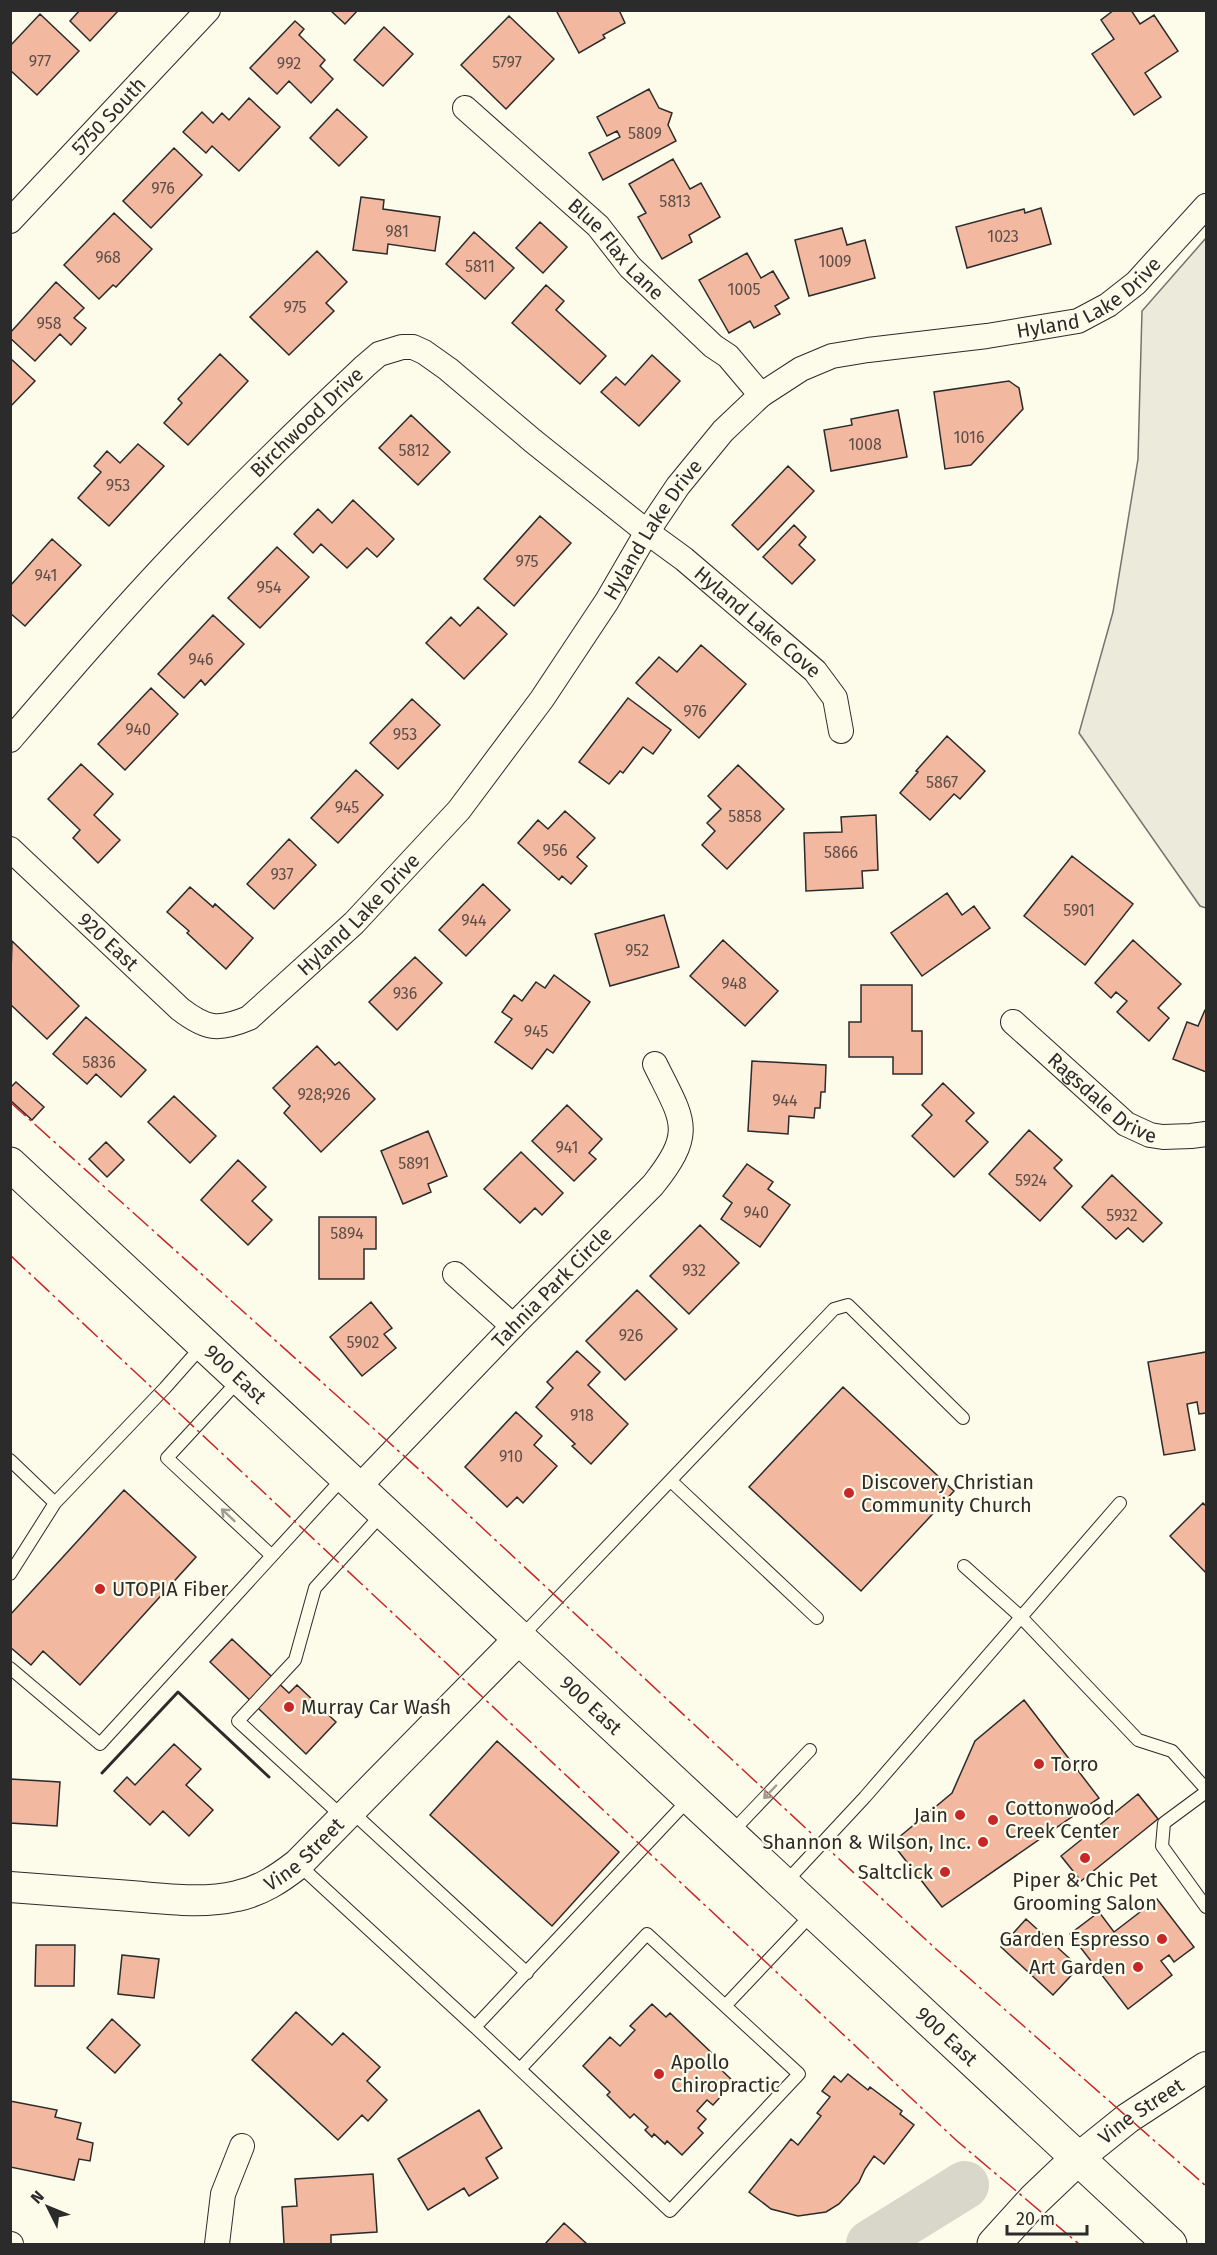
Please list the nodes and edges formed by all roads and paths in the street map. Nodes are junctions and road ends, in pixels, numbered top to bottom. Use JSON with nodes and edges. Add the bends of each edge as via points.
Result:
{"nodes":[{"id":1,"x":208,"y":10,"type":"edge"},
{"id":2,"x":465,"y":108,"type":"dead end"},
{"id":3,"x":1206,"y":206,"type":"edge"},
{"id":4,"x":10,"y":221,"type":"edge"},
{"id":5,"x":761,"y":395,"type":"junction"},
{"id":6,"x":647,"y":532,"type":"junction"},
{"id":7,"x":841,"y":730,"type":"dead end"},
{"id":8,"x":10,"y":740,"type":"edge"},
{"id":9,"x":10,"y":849,"type":"edge"},
{"id":10,"x":1013,"y":1022,"type":"dead end"},
{"id":11,"x":211,"y":1027,"type":"joint"},
{"id":12,"x":655,"y":1065,"type":"dead end"},
{"id":13,"x":1206,"y":1134,"type":"edge"},
{"id":14,"x":11,"y":1166,"type":"edge"},
{"id":15,"x":455,"y":1274,"type":"dead end"},
{"id":16,"x":513,"y":1326,"type":"junction"},
{"id":17,"x":203,"y":1344,"type":"junction"},
{"id":18,"x":240,"y":1378,"type":"junction"},
{"id":19,"x":963,"y":1418,"type":"dead end"},
{"id":20,"x":10,"y":1460,"type":"edge"},
{"id":21,"x":671,"y":1481,"type":"junction"},
{"id":22,"x":351,"y":1482,"type":"junction"},
{"id":23,"x":55,"y":1503,"type":"junction"},
{"id":24,"x":1120,"y":1503,"type":"dead end"},
{"id":25,"x":384,"y":1512,"type":"junction"},
{"id":26,"x":271,"y":1555,"type":"junction"},
{"id":27,"x":964,"y":1566,"type":"dead end"},
{"id":28,"x":10,"y":1574,"type":"edge"},
{"id":29,"x":1021,"y":1617,"type":"junction"},
{"id":30,"x":817,"y":1618,"type":"dead end"},
{"id":31,"x":519,"y":1639,"type":"junction"},
{"id":32,"x":10,"y":1668,"type":"edge"},
{"id":33,"x":810,"y":1750,"type":"dead end"},
{"id":34,"x":1206,"y":1791,"type":"edge"},
{"id":35,"x":690,"y":1798,"type":"junction"},
{"id":36,"x":348,"y":1814,"type":"junction"},
{"id":37,"x":729,"y":1835,"type":"junction"},
{"id":38,"x":298,"y":1864,"type":"junction"},
{"id":39,"x":783,"y":1885,"type":"junction"},
{"id":40,"x":10,"y":1887,"type":"edge"},
{"id":41,"x":1206,"y":1907,"type":"edge"},
{"id":42,"x":813,"y":1913,"type":"junction"},
{"id":43,"x":527,"y":1973,"type":"junction"},
{"id":44,"x":725,"y":2006,"type":"junction"},
{"id":45,"x":475,"y":2027,"type":"junction"},
{"id":46,"x":1206,"y":2067,"type":"edge"},
{"id":47,"x":520,"y":2069,"type":"junction"},
{"id":48,"x":242,"y":2146,"type":"dead end"},
{"id":49,"x":1077,"y":2159,"type":"junction"},
{"id":50,"x":1165,"y":2243,"type":"edge"},
{"id":51,"x":217,"y":2244,"type":"edge"},
{"id":52,"x":994,"y":2244,"type":"edge"}],
"edges":[{"from":1,"to":4,"type":"street","name":"5750 South"},
{"from":2,"to":5,"type":"street","name":"Blue Flax Lane","via":[[598,226],[630,267],[712,346],[728,356]]},
{"from":3,"to":5,"type":"street","name":"Hyland Lake Drive","via":[[1136,283],[1108,305],[1078,321],[832,356],[801,369]]},
{"from":5,"to":6,"type":"street","name":"Hyland Lake Drive","via":[[693,467]]},
{"from":6,"to":7,"type":"street","name":"Hyland Lake Cove","via":[[815,671],[835,698]]},
{"from":6,"to":8,"type":"street","name":"Birchwood Drive","via":[[424,352],[413,347],[390,350],[365,366],[177,552]]},
{"from":6,"to":11,"type":"street","name":"Hyland Lake Drive","via":[[542,699],[459,810],[354,922],[256,1012],[229,1026]]},
{"from":9,"to":11,"type":"street","name":"920 East","via":[[180,1009]]},
{"from":10,"to":13,"type":"street","name":"Ragsdale Drive","via":[[1126,1124],[1163,1137]]},
{"from":12,"to":16,"type":"street","name":"Tahnia Park Circle","via":[[680,1116],[681,1138],[672,1161]]},
{"from":14,"to":17,"type":"main road","name":"900 East"},
{"from":15,"to":16,"type":"street"},
{"from":16,"to":22,"type":"street","name":"Tahnia Park Circle"},
{"from":17,"to":18,"type":"main road","name":"900 East"},
{"from":17,"to":23,"type":"lane"},
{"from":18,"to":22,"type":"main road","name":"900 East"},
{"from":26,"to":18,"type":"lane","one_way":true,"via":[[167,1458]]},
{"from":19,"to":21,"type":"lane","via":[[848,1305],[834,1309]]},
{"from":20,"to":23,"type":"lane"},
{"from":21,"to":30,"type":"lane"},
{"from":21,"to":31,"type":"lane"},
{"from":22,"to":25,"type":"main road","name":"900 East"},
{"from":22,"to":26,"type":"lane"},
{"from":23,"to":28,"type":"lane"},
{"from":24,"to":29,"type":"lane"},
{"from":25,"to":31,"type":"main road","name":"900 East"},
{"from":25,"to":36,"type":"lane","via":[[315,1588],[295,1660],[238,1721]]},
{"from":26,"to":32,"type":"lane","via":[[100,1744]]},
{"from":27,"to":29,"type":"lane"},
{"from":29,"to":34,"type":"lane","via":[[1138,1740],[1173,1751]]},
{"from":29,"to":39,"type":"lane","via":[[866,1797]]},
{"from":31,"to":35,"type":"main road","name":"900 East"},
{"from":31,"to":36,"type":"street","name":"Vine Street"},
{"from":33,"to":37,"type":"lane","one_way":true},
{"from":34,"to":41,"type":"lane","via":[[1164,1823],[1162,1846]]},
{"from":35,"to":37,"type":"main road","name":"900 East"},
{"from":35,"to":43,"type":"lane"},
{"from":36,"to":38,"type":"street","name":"Vine Street"},
{"from":36,"to":43,"type":"lane"},
{"from":37,"to":39,"type":"main road","name":"900 East"},
{"from":38,"to":40,"type":"street","name":"Vine Street","via":[[259,1889],[206,1899]]},
{"from":38,"to":45,"type":"lane"},
{"from":39,"to":42,"type":"main road","name":"900 East"},
{"from":42,"to":44,"type":"lane"},
{"from":42,"to":49,"type":"main road","name":"900 East"},
{"from":43,"to":45,"type":"lane"},
{"from":44,"to":47,"type":"lane","via":[[647,1934]]},
{"from":44,"to":47,"type":"lane","via":[[799,2074],[670,2211]]},
{"from":45,"to":47,"type":"lane"},
{"from":46,"to":49,"type":"street","name":"Vine Street","via":[[1128,2118]]},
{"from":48,"to":51,"type":"street","via":[[223,2194]]},
{"from":49,"to":50,"type":"main road","name":"900 East"},
{"from":49,"to":52,"type":"main road"}]}
